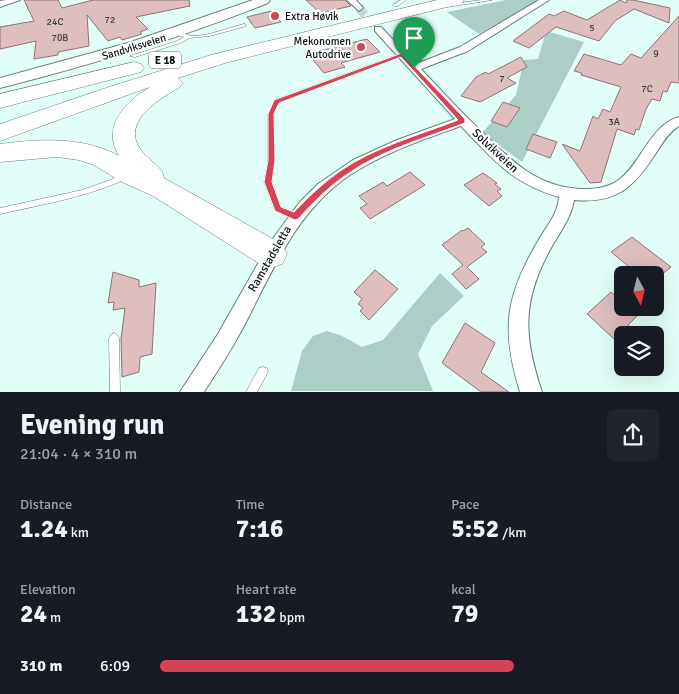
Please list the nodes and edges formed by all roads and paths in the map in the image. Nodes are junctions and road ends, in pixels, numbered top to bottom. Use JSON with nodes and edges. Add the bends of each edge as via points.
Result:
{"nodes":[{"id":1,"x":16,"y":0,"type":"edge"},
{"id":2,"x":264,"y":0,"type":"edge"},
{"id":3,"x":351,"y":0,"type":"edge"},
{"id":4,"x":456,"y":0,"type":"edge"},
{"id":5,"x":490,"y":0,"type":"edge"},
{"id":6,"x":545,"y":0,"type":"edge"},
{"id":7,"x":0,"y":4,"type":"edge"},
{"id":8,"x":407,"y":4,"type":"edge"},
{"id":9,"x":359,"y":8,"type":"tunnel mouth"},
{"id":10,"x":244,"y":25,"type":"dead end"},
{"id":11,"x":333,"y":25,"type":"junction"},
{"id":12,"x":378,"y":28,"type":"tunnel mouth"},
{"id":13,"x":182,"y":35,"type":"junction"},
{"id":14,"x":242,"y":52,"type":"junction"},
{"id":15,"x":402,"y":55,"type":"junction"},
{"id":16,"x":133,"y":56,"type":"dead end"},
{"id":17,"x":414,"y":68,"type":"junction"},
{"id":18,"x":0,"y":83,"type":"edge"},
{"id":19,"x":0,"y":101,"type":"edge"},
{"id":20,"x":463,"y":121,"type":"junction"},
{"id":21,"x":679,"y":121,"type":"edge"},
{"id":22,"x":0,"y":133,"type":"edge"},
{"id":23,"x":0,"y":153,"type":"edge"},
{"id":24,"x":129,"y":174,"type":"junction"},
{"id":25,"x":163,"y":189,"type":"junction"},
{"id":26,"x":566,"y":194,"type":"junction"},
{"id":27,"x":0,"y":211,"type":"edge"},
{"id":28,"x":295,"y":216,"type":"junction"},
{"id":29,"x":271,"y":254,"type":"junction"},
{"id":30,"x":114,"y":338,"type":"dead end"},
{"id":31,"x":263,"y":372,"type":"dead end"},
{"id":32,"x":115,"y":392,"type":"edge"},
{"id":33,"x":191,"y":392,"type":"edge"},
{"id":34,"x":251,"y":392,"type":"edge"},
{"id":35,"x":532,"y":392,"type":"edge"}],
"edges":[{"from":1,"to":7,"type":"street"},
{"from":2,"to":13,"type":"main road","name":"Sandviksveien"},
{"from":3,"to":9,"type":"street"},
{"from":4,"to":8,"type":"highway","number":"E 18"},
{"from":5,"to":8,"type":"lane"},
{"from":6,"to":17,"type":"street","via":[[464,49]]},
{"from":8,"to":11,"type":"highway","number":"E 18"},
{"from":10,"to":13,"type":"lane","via":[[196,37]]},
{"from":11,"to":14,"type":"highway","number":"E 18"},
{"from":11,"to":19,"type":"highway","number":"E 18"},
{"from":12,"to":15,"type":"street","name":"Solvikveien"},
{"from":13,"to":16,"type":"lane","via":[[179,42]]},
{"from":13,"to":18,"type":"main road","name":"Sandviksveien"},
{"from":14,"to":22,"type":"highway","number":"E 18","via":[[116,91]]},
{"from":14,"to":25,"type":"highway","number":"E 18","via":[[155,93],[129,117],[124,132],[125,147]]},
{"from":15,"to":17,"type":"street","name":"Solvikveien"},
{"from":15,"to":28,"type":"lane","via":[[276,101],[271,114],[268,182],[278,209]]},
{"from":17,"to":20,"type":"street","name":"Solvikveien"},
{"from":20,"to":26,"type":"street","name":"Solvikveien","via":[[513,170]]},
{"from":20,"to":28,"type":"street","name":"Ramstadsletta","via":[[388,149],[344,172]]},
{"from":21,"to":26,"type":"street","name":"Solvikveien","via":[[665,132],[633,177],[616,189],[592,194]]},
{"from":23,"to":24,"type":"highway","number":"E 18","via":[[69,149],[103,159]]},
{"from":24,"to":25,"type":"highway","number":"E 18"},
{"from":24,"to":27,"type":"lane","via":[[91,190]]},
{"from":25,"to":29,"type":"highway","number":"E 18"},
{"from":26,"to":35,"type":"street","via":[[567,207],[522,292],[516,324],[522,364]]},
{"from":28,"to":29,"type":"street","name":"Ramstadsletta"},
{"from":29,"to":33,"type":"street","name":"Ramstadsletta","via":[[225,342]]},
{"from":30,"to":32,"type":"lane"},
{"from":31,"to":34,"type":"lane"}]}
